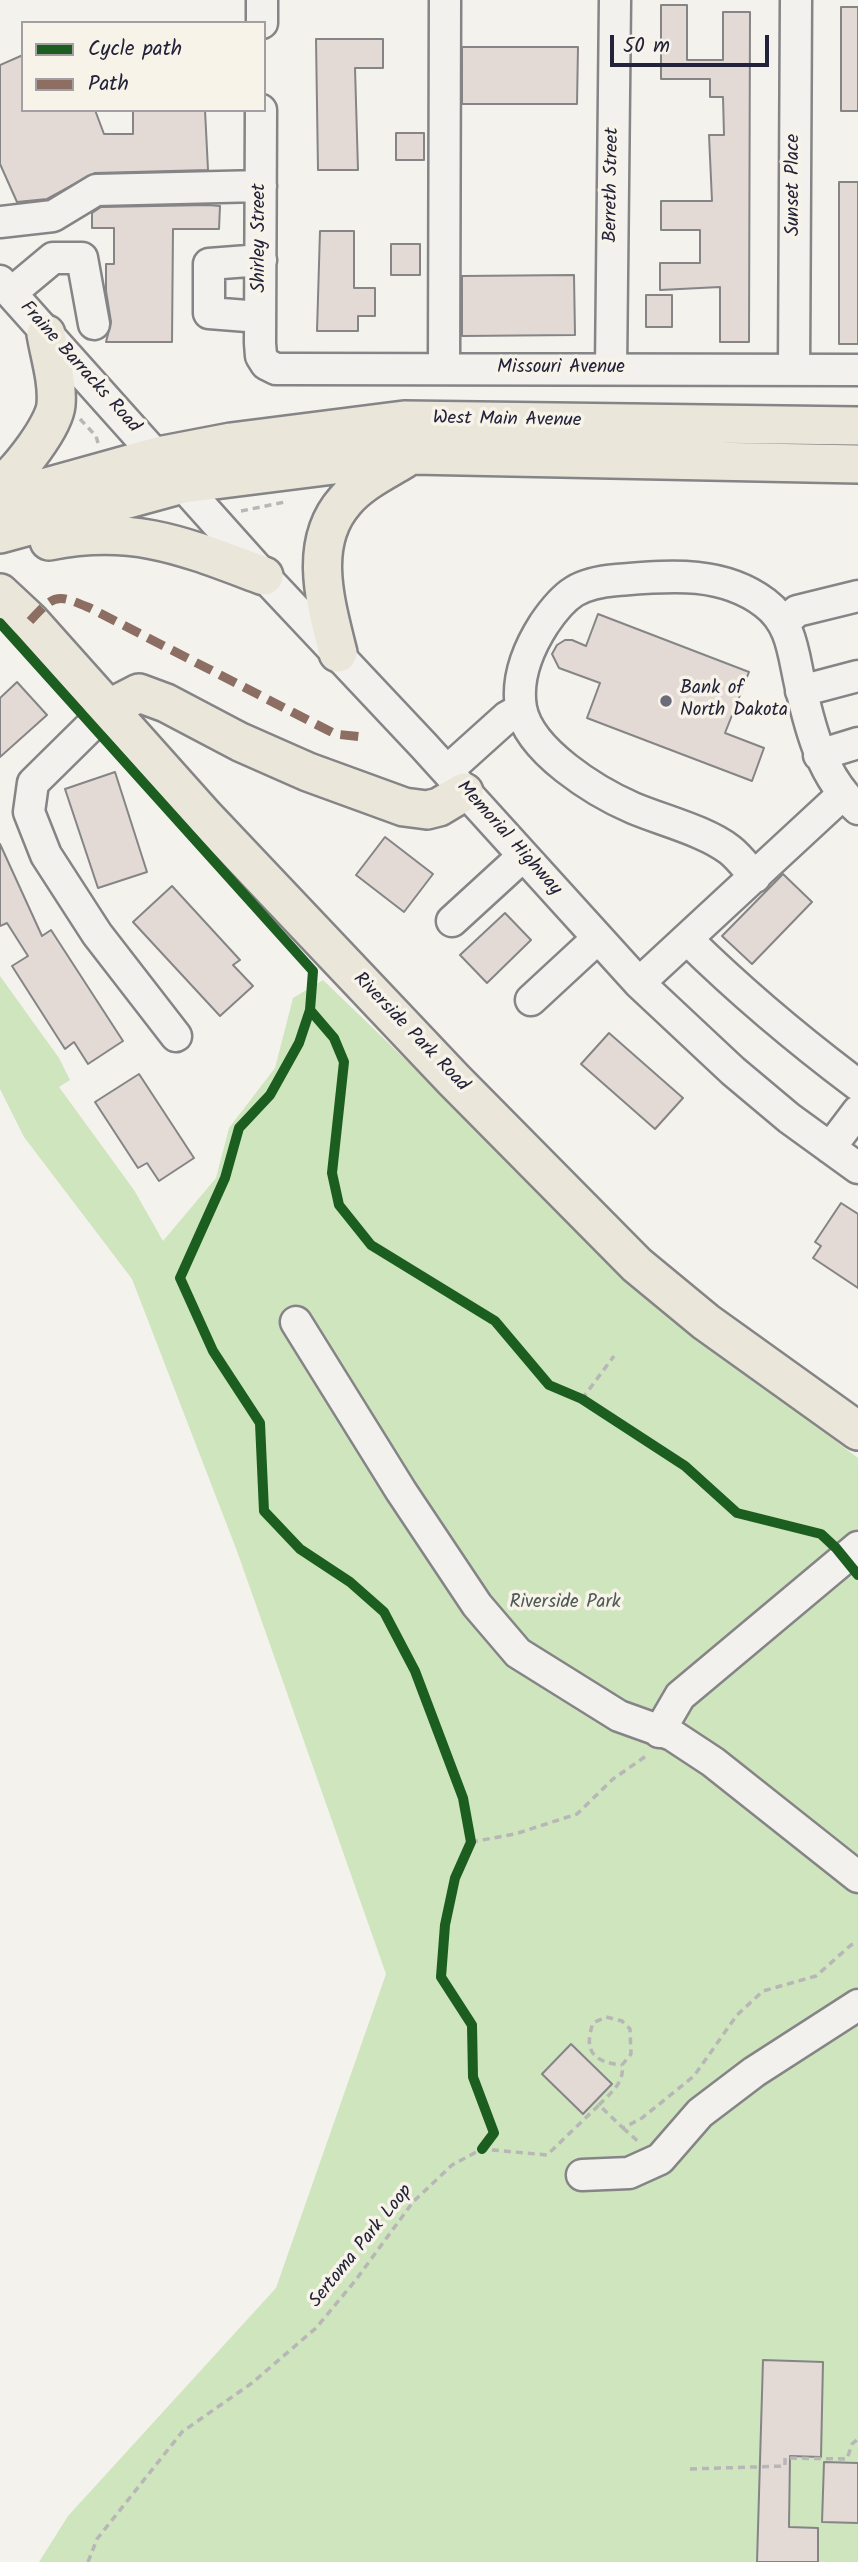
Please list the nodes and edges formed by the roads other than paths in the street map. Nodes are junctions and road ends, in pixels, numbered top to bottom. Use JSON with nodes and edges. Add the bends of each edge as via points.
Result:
{"nodes":[{"id":1,"x":262,"y":0,"type":"edge"},
{"id":2,"x":445,"y":0,"type":"edge"},
{"id":3,"x":615,"y":0,"type":"edge"},
{"id":4,"x":796,"y":0,"type":"edge"},
{"id":5,"x":262,"y":21,"type":"edge"},
{"id":6,"x":261,"y":112,"type":"edge"},
{"id":7,"x":261,"y":186,"type":"junction"},
{"id":8,"x":0,"y":222,"type":"edge"},
{"id":9,"x":261,"y":260,"type":"junction"},
{"id":10,"x":5,"y":287,"type":"edge"},
{"id":11,"x":260,"y":317,"type":"junction"},
{"id":12,"x":94,"y":324,"type":"dead end"},
{"id":13,"x":46,"y":334,"type":"junction"},
{"id":14,"x":266,"y":364,"type":"joint"},
{"id":15,"x":444,"y":369,"type":"junction"},
{"id":16,"x":611,"y":369,"type":"junction"},
{"id":17,"x":794,"y":370,"type":"junction"},
{"id":18,"x":858,"y":370,"type":"edge"},
{"id":19,"x":858,"y":426,"type":"edge"},
{"id":20,"x":413,"y":455,"type":"junction"},
{"id":21,"x":158,"y":456,"type":"junction"},
{"id":22,"x":858,"y":464,"type":"edge"},
{"id":23,"x":183,"y":484,"type":"junction"},
{"id":24,"x":21,"y":512,"type":"edge"},
{"id":25,"x":0,"y":551,"type":"edge"},
{"id":26,"x":264,"y":576,"type":"junction"},
{"id":27,"x":0,"y":593,"type":"edge"},
{"id":28,"x":858,"y":596,"type":"edge"},
{"id":29,"x":785,"y":622,"type":"junction"},
{"id":30,"x":338,"y":653,"type":"junction"},
{"id":31,"x":858,"y":676,"type":"edge"},
{"id":32,"x":801,"y":691,"type":"junction"},
{"id":33,"x":108,"y":709,"type":"junction"},
{"id":34,"x":521,"y":709,"type":"junction"},
{"id":35,"x":858,"y":743,"type":"edge"},
{"id":36,"x":819,"y":755,"type":"junction"},
{"id":37,"x":455,"y":781,"type":"junction"},
{"id":38,"x":850,"y":802,"type":"edge"},
{"id":39,"x":523,"y":856,"type":"junction"},
{"id":40,"x":755,"y":877,"type":"junction"},
{"id":41,"x":452,"y":920,"type":"dead end"},
{"id":42,"x":598,"y":938,"type":"junction"},
{"id":43,"x":688,"y":940,"type":"junction"},
{"id":44,"x":639,"y":983,"type":"junction"},
{"id":45,"x":531,"y":1000,"type":"dead end"},
{"id":46,"x":176,"y":1036,"type":"dead end"},
{"id":47,"x":858,"y":1085,"type":"edge"},
{"id":48,"x":858,"y":1111,"type":"edge"},
{"id":49,"x":830,"y":1149,"type":"junction"},
{"id":50,"x":858,"y":1168,"type":"edge"},
{"id":51,"x":296,"y":1322,"type":"dead end"},
{"id":52,"x":858,"y":1431,"type":"edge"},
{"id":53,"x":858,"y":1547,"type":"edge"},
{"id":54,"x":666,"y":1733,"type":"junction"},
{"id":55,"x":858,"y":1877,"type":"edge"},
{"id":56,"x":858,"y":2005,"type":"edge"},
{"id":57,"x":582,"y":2175,"type":"dead end"}],
"edges":[{"from":1,"to":5,"type":"street"},
{"from":2,"to":15,"type":"street"},
{"from":3,"to":16,"type":"street","name":"Berreth Street"},
{"from":4,"to":17,"type":"street","name":"Sunset Place"},
{"from":6,"to":7,"type":"street","name":"Shirley Street"},
{"from":7,"to":8,"type":"street","via":[[96,190],[53,216]]},
{"from":7,"to":9,"type":"street","name":"Shirley Street"},
{"from":9,"to":11,"type":"street","name":"Shirley Street"},
{"from":9,"to":11,"type":"street","via":[[209,264],[209,313]]},
{"from":10,"to":12,"type":"street","via":[[53,258],[82,258]]},
{"from":10,"to":13,"type":"street","name":"Fraine Barracks Road"},
{"from":11,"to":14,"type":"street","name":"Shirley Street","via":[[261,355]]},
{"from":13,"to":21,"type":"street","name":"Fraine Barracks Road"},
{"from":13,"to":24,"type":"main road","via":[[56,408],[32,453]]},
{"from":14,"to":15,"type":"street","name":"Missouri Avenue","via":[[276,369]]},
{"from":15,"to":16,"type":"street","name":"Missouri Avenue"},
{"from":16,"to":17,"type":"street","name":"Missouri Avenue"},
{"from":17,"to":18,"type":"street","name":"Missouri Avenue"},
{"from":19,"to":21,"type":"main road","name":"West Main Avenue","via":[[404,420]]},
{"from":20,"to":22,"type":"main road","name":"West Main Avenue"},
{"from":20,"to":23,"type":"main road","name":"West Main Avenue"},
{"from":20,"to":30,"type":"main road","via":[[368,480],[332,520],[322,556],[322,577]]},
{"from":21,"to":23,"type":"street","name":"Memorial Highway"},
{"from":21,"to":24,"type":"main road"},
{"from":23,"to":24,"type":"main road"},
{"from":23,"to":26,"type":"street","name":"Memorial Highway"},
{"from":24,"to":25,"type":"main road"},
{"from":24,"to":26,"type":"main road","via":[[95,534],[168,542]]},
{"from":26,"to":30,"type":"street","name":"Memorial Highway"},
{"from":27,"to":33,"type":"main road","name":"Riverside Park Road"},
{"from":28,"to":29,"type":"street","via":[[797,611]]},
{"from":29,"to":32,"type":"street"},
{"from":29,"to":34,"type":"street","via":[[764,602],[723,581],[676,576],[601,581],[571,591],[535,638],[521,676]]},
{"from":30,"to":37,"type":"street","name":"Memorial Highway"},
{"from":31,"to":32,"type":"street"},
{"from":32,"to":36,"type":"street"},
{"from":33,"to":37,"type":"main road","via":[[139,693],[308,772],[404,807],[439,807]]},
{"from":33,"to":46,"type":"street","via":[[33,783],[29,812],[46,855],[89,922]]},
{"from":33,"to":52,"type":"main road","name":"Riverside Park Road","via":[[445,1070],[637,1265],[706,1322]]},
{"from":34,"to":37,"type":"street","via":[[507,717]]},
{"from":34,"to":40,"type":"street","via":[[540,743],[588,785],[730,849]]},
{"from":35,"to":36,"type":"street"},
{"from":36,"to":38,"type":"street"},
{"from":37,"to":39,"type":"street","name":"Memorial Highway"},
{"from":38,"to":40,"type":"street"},
{"from":39,"to":41,"type":"street"},
{"from":39,"to":42,"type":"street","name":"Memorial Highway"},
{"from":40,"to":43,"type":"street"},
{"from":42,"to":44,"type":"street","name":"Memorial Highway"},
{"from":42,"to":45,"type":"street"},
{"from":43,"to":44,"type":"street"},
{"from":43,"to":47,"type":"street","via":[[728,979]]},
{"from":44,"to":49,"type":"street","name":"Memorial Highway","via":[[733,1071]]},
{"from":48,"to":49,"type":"street"},
{"from":49,"to":50,"type":"street","name":"Memorial Highway"},
{"from":51,"to":54,"type":"street","via":[[477,1605],[518,1653],[620,1716]]},
{"from":53,"to":54,"type":"street","via":[[680,1696]]},
{"from":54,"to":55,"type":"street","via":[[713,1762]]},
{"from":56,"to":57,"type":"street","via":[[754,2072],[701,2113],[660,2160],[629,2173]]}]}
